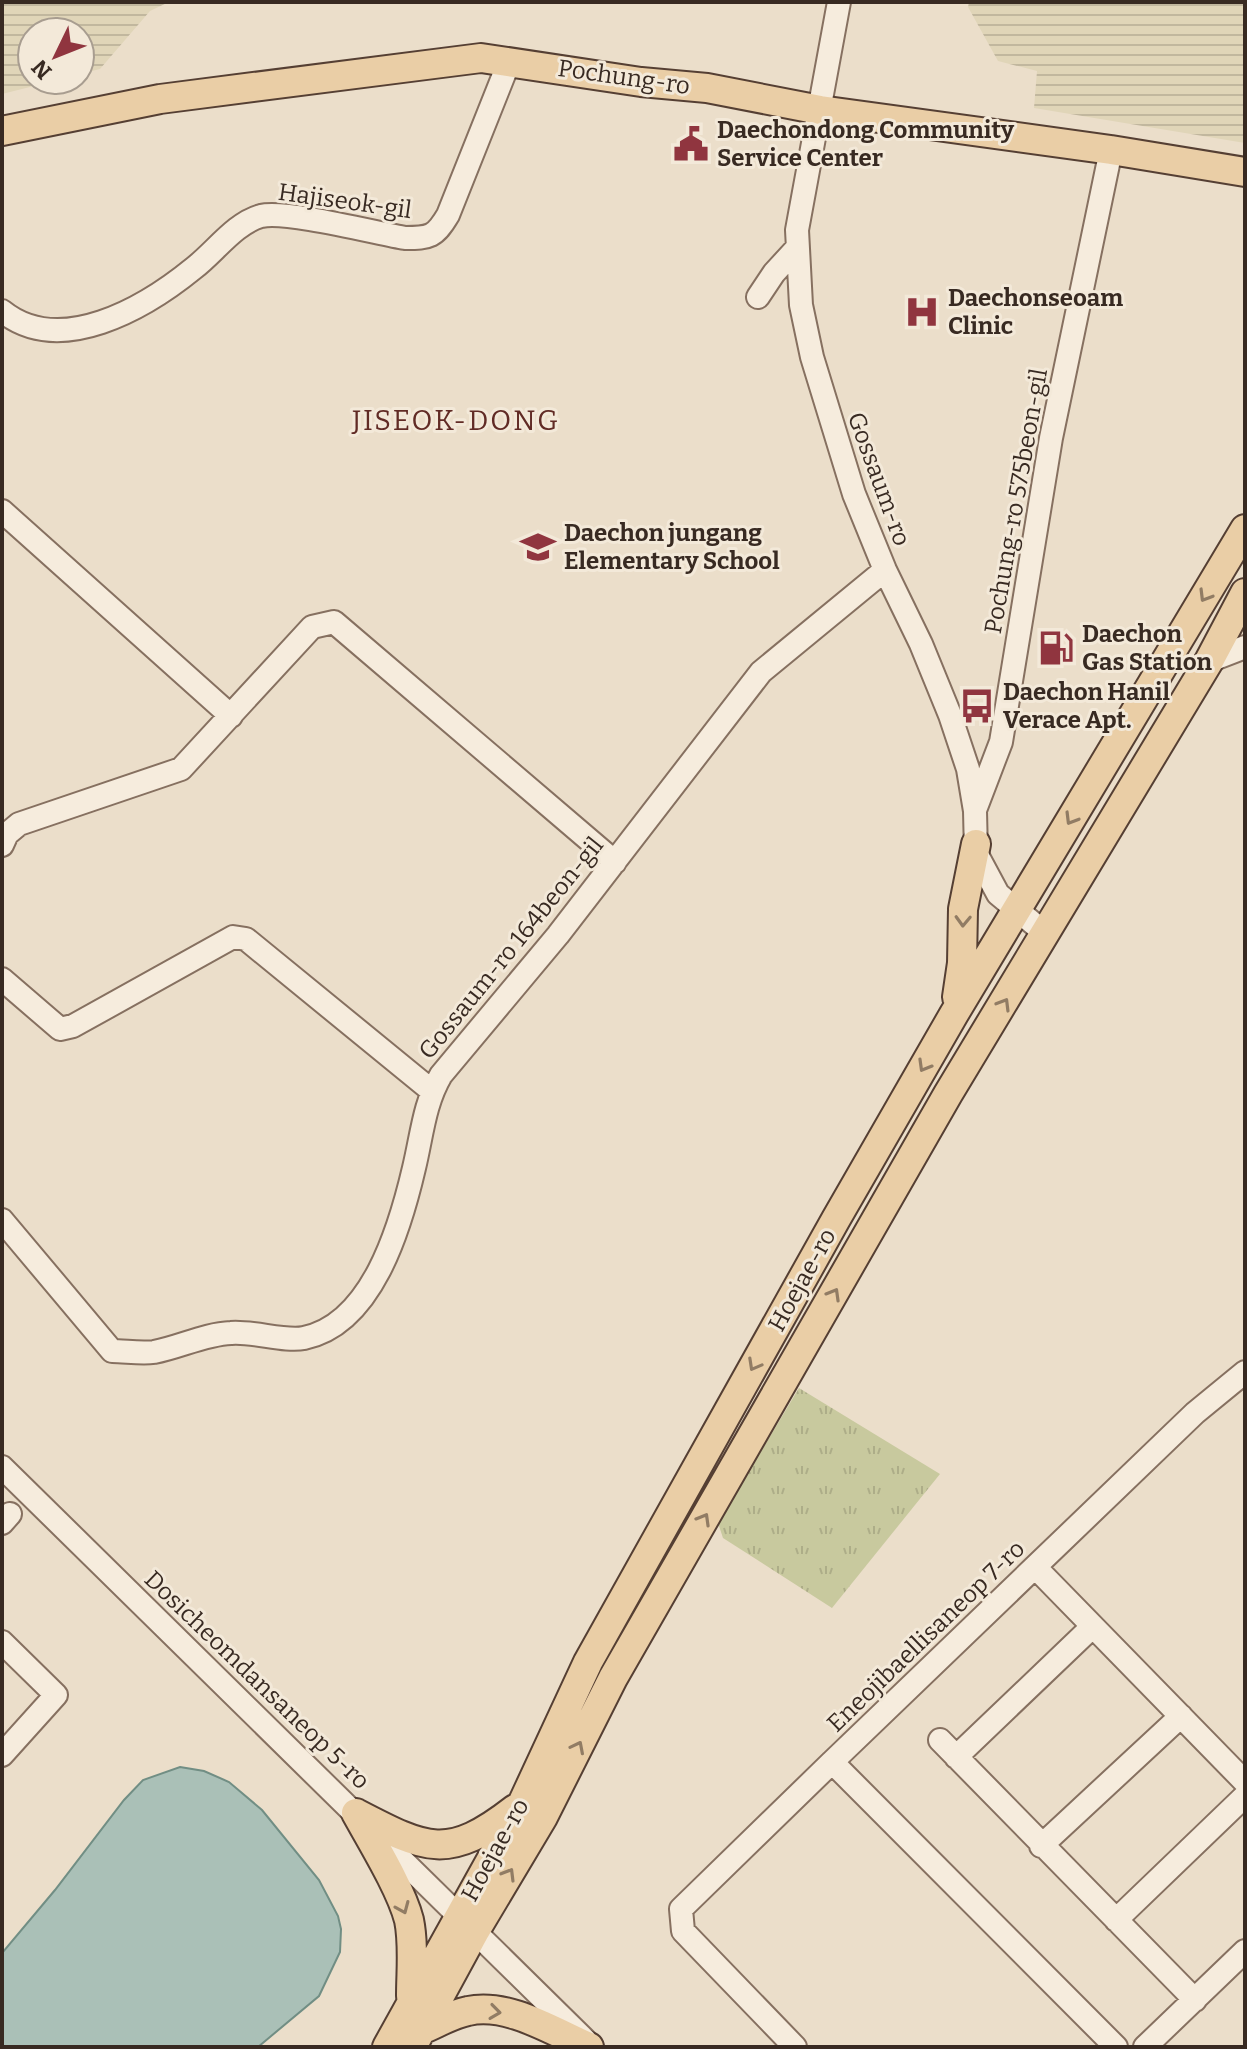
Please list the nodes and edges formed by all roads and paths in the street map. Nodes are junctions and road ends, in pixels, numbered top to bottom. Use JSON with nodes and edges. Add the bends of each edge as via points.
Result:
{"nodes":[{"id":1,"x":839,"y":2,"type":"edge"},
{"id":2,"x":509,"y":62,"type":"junction"},
{"id":3,"x":820,"y":110,"type":"junction"},
{"id":4,"x":2,"y":131,"type":"edge"},
{"id":5,"x":1111,"y":150,"type":"junction"},
{"id":6,"x":1245,"y":172,"type":"edge"},
{"id":7,"x":797,"y":248,"type":"junction"},
{"id":8,"x":758,"y":297,"type":"dead end"},
{"id":9,"x":2,"y":311,"type":"edge"},
{"id":10,"x":2,"y":511,"type":"edge"},
{"id":11,"x":1245,"y":529,"type":"edge"},
{"id":12,"x":885,"y":570,"type":"junction"},
{"id":13,"x":1245,"y":593,"type":"edge"},
{"id":14,"x":1245,"y":647,"type":"edge"},
{"id":15,"x":1209,"y":661,"type":"junction"},
{"id":16,"x":231,"y":716,"type":"junction"},
{"id":17,"x":975,"y":811,"type":"junction"},
{"id":18,"x":976,"y":844,"type":"junction"},
{"id":19,"x":2,"y":845,"type":"edge"},
{"id":20,"x":615,"y":862,"type":"junction"},
{"id":21,"x":1016,"y":910,"type":"junction"},
{"id":22,"x":1046,"y":934,"type":"junction"},
{"id":23,"x":2,"y":979,"type":"edge"},
{"id":24,"x":954,"y":1014,"type":"junction"},
{"id":25,"x":432,"y":1091,"type":"junction"},
{"id":26,"x":2,"y":1220,"type":"edge"},
{"id":27,"x":1245,"y":1372,"type":"edge"},
{"id":28,"x":2,"y":1467,"type":"edge"},
{"id":29,"x":1036,"y":1568,"type":"junction"},
{"id":30,"x":1092,"y":1627,"type":"junction"},
{"id":31,"x":2,"y":1642,"type":"edge"},
{"id":32,"x":1181,"y":1716,"type":"junction"},
{"id":33,"x":2,"y":1755,"type":"edge"},
{"id":34,"x":832,"y":1762,"type":"junction"},
{"id":35,"x":1245,"y":1782,"type":"edge"},
{"id":36,"x":1245,"y":1796,"type":"edge"},
{"id":37,"x":522,"y":1804,"type":"junction"},
{"id":38,"x":356,"y":1813,"type":"junction"},
{"id":39,"x":1041,"y":1846,"type":"junction"},
{"id":40,"x":1116,"y":1920,"type":"junction"},
{"id":41,"x":467,"y":1923,"type":"junction"},
{"id":42,"x":1245,"y":1951,"type":"edge"},
{"id":43,"x":1195,"y":2000,"type":"junction"},
{"id":44,"x":410,"y":2004,"type":"junction"},
{"id":45,"x":417,"y":2039,"type":"edge"},
{"id":46,"x":387,"y":2047,"type":"edge"},
{"id":47,"x":590,"y":2047,"type":"edge"},
{"id":48,"x":795,"y":2047,"type":"edge"},
{"id":49,"x":1116,"y":2047,"type":"edge"},
{"id":50,"x":1145,"y":2047,"type":"edge"}],
"edges":[{"from":1,"to":3,"type":"street","name":"Gossaum-ro"},
{"from":2,"to":3,"type":"main road","name":"Pochung-ro","via":[[707,88]]},
{"from":2,"to":4,"type":"main road","name":"Pochung-ro","via":[[481,58],[192,95]]},
{"from":2,"to":9,"type":"street","name":"Hajiseok-gil","via":[[448,215],[435,234],[405,238],[262,216],[183,276],[113,317],[51,331],[19,324]]},
{"from":3,"to":5,"type":"main road","name":"Pochung-ro"},
{"from":3,"to":7,"type":"street","name":"Gossaum-ro"},
{"from":5,"to":6,"type":"main road","name":"Pochung-ro"},
{"from":5,"to":17,"type":"street","name":"Pochung-ro 575beon-gil","via":[[1051,438],[1001,742]]},
{"from":7,"to":8,"type":"street"},
{"from":7,"to":12,"type":"street","name":"Gossaum-ro","via":[[812,357],[854,494]]},
{"from":10,"to":16,"type":"street"},
{"from":11,"to":21,"type":"main road","name":"Hoejae-ro","one_way":true},
{"from":12,"to":17,"type":"street","name":"Gossaum-ro","via":[[950,715]]},
{"from":12,"to":20,"type":"street","name":"Gossaum-ro 164beon-gil","via":[[761,672]]},
{"from":13,"to":15,"type":"main road","name":"Hoejae-ro"},
{"from":14,"to":15,"type":"street"},
{"from":15,"to":22,"type":"main road","name":"Hoejae-ro"},
{"from":16,"to":19,"type":"street","via":[[181,769],[19,824]]},
{"from":16,"to":20,"type":"street","via":[[312,627],[334,622]]},
{"from":17,"to":18,"type":"street","name":"Gossaum-ro"},
{"from":18,"to":21,"type":"street","name":"Gossaum-ro","via":[[998,894]]},
{"from":18,"to":24,"type":"main road","one_way":true,"via":[[963,909]]},
{"from":20,"to":25,"type":"street","name":"Gossaum-ro 164beon-gil"},
{"from":21,"to":22,"type":"street","name":"Gossaum-ro"},
{"from":21,"to":24,"type":"main road","name":"Hoejae-ro"},
{"from":41,"to":22,"type":"main road","name":"Hoejae-ro","one_way":true,"via":[[543,1817],[613,1678],[948,1094]]},
{"from":23,"to":25,"type":"street","via":[[60,1029],[233,937],[246,939]]},
{"from":24,"to":37,"type":"main road","name":"Hoejae-ro","one_way":true,"via":[[588,1662]]},
{"from":25,"to":26,"type":"street","name":"Gossaum-ro 164beon-gil","via":[[414,1170],[385,1256],[369,1289],[345,1319],[325,1333],[300,1339],[232,1332],[152,1353],[112,1351]]},
{"from":27,"to":29,"type":"street","name":"Eneojibaellisaneop 7-ro","via":[[1195,1413]]},
{"from":28,"to":38,"type":"street","name":"Dosicheomdansaneop 5-ro"},
{"from":29,"to":30,"type":"street"},
{"from":29,"to":34,"type":"street","name":"Eneojibaellisaneop 7-ro"},
{"from":30,"to":32,"type":"street"},
{"from":30,"to":39,"type":"street","via":[[948,1748]]},
{"from":31,"to":33,"type":"street","via":[[56,1695]]},
{"from":32,"to":35,"type":"street"},
{"from":32,"to":39,"type":"street"},
{"from":34,"to":48,"type":"street","via":[[681,1909],[683,1931]]},
{"from":34,"to":49,"type":"street","name":"Eneojibaellisaneop 7-ro"},
{"from":36,"to":40,"type":"street"},
{"from":37,"to":38,"type":"main road","via":[[466,1842],[443,1846],[401,1837]]},
{"from":37,"to":41,"type":"main road","name":"Hoejae-ro"},
{"from":38,"to":41,"type":"street","name":"Dosicheomdansaneop 5-ro"},
{"from":38,"to":44,"type":"main road","one_way":true,"via":[[408,1919]]},
{"from":39,"to":40,"type":"street"},
{"from":40,"to":43,"type":"street"},
{"from":41,"to":44,"type":"main road","name":"Hoejae-ro"},
{"from":41,"to":45,"type":"main road","name":"Hoejae-ro"},
{"from":41,"to":47,"type":"street","name":"Dosicheomdansaneop 5-ro"},
{"from":42,"to":43,"type":"street"},
{"from":43,"to":50,"type":"street"},
{"from":44,"to":46,"type":"main road","name":"Hoejae-ro"},
{"from":45,"to":47,"type":"main road","one_way":true,"via":[[468,2011],[490,2009]]}]}
